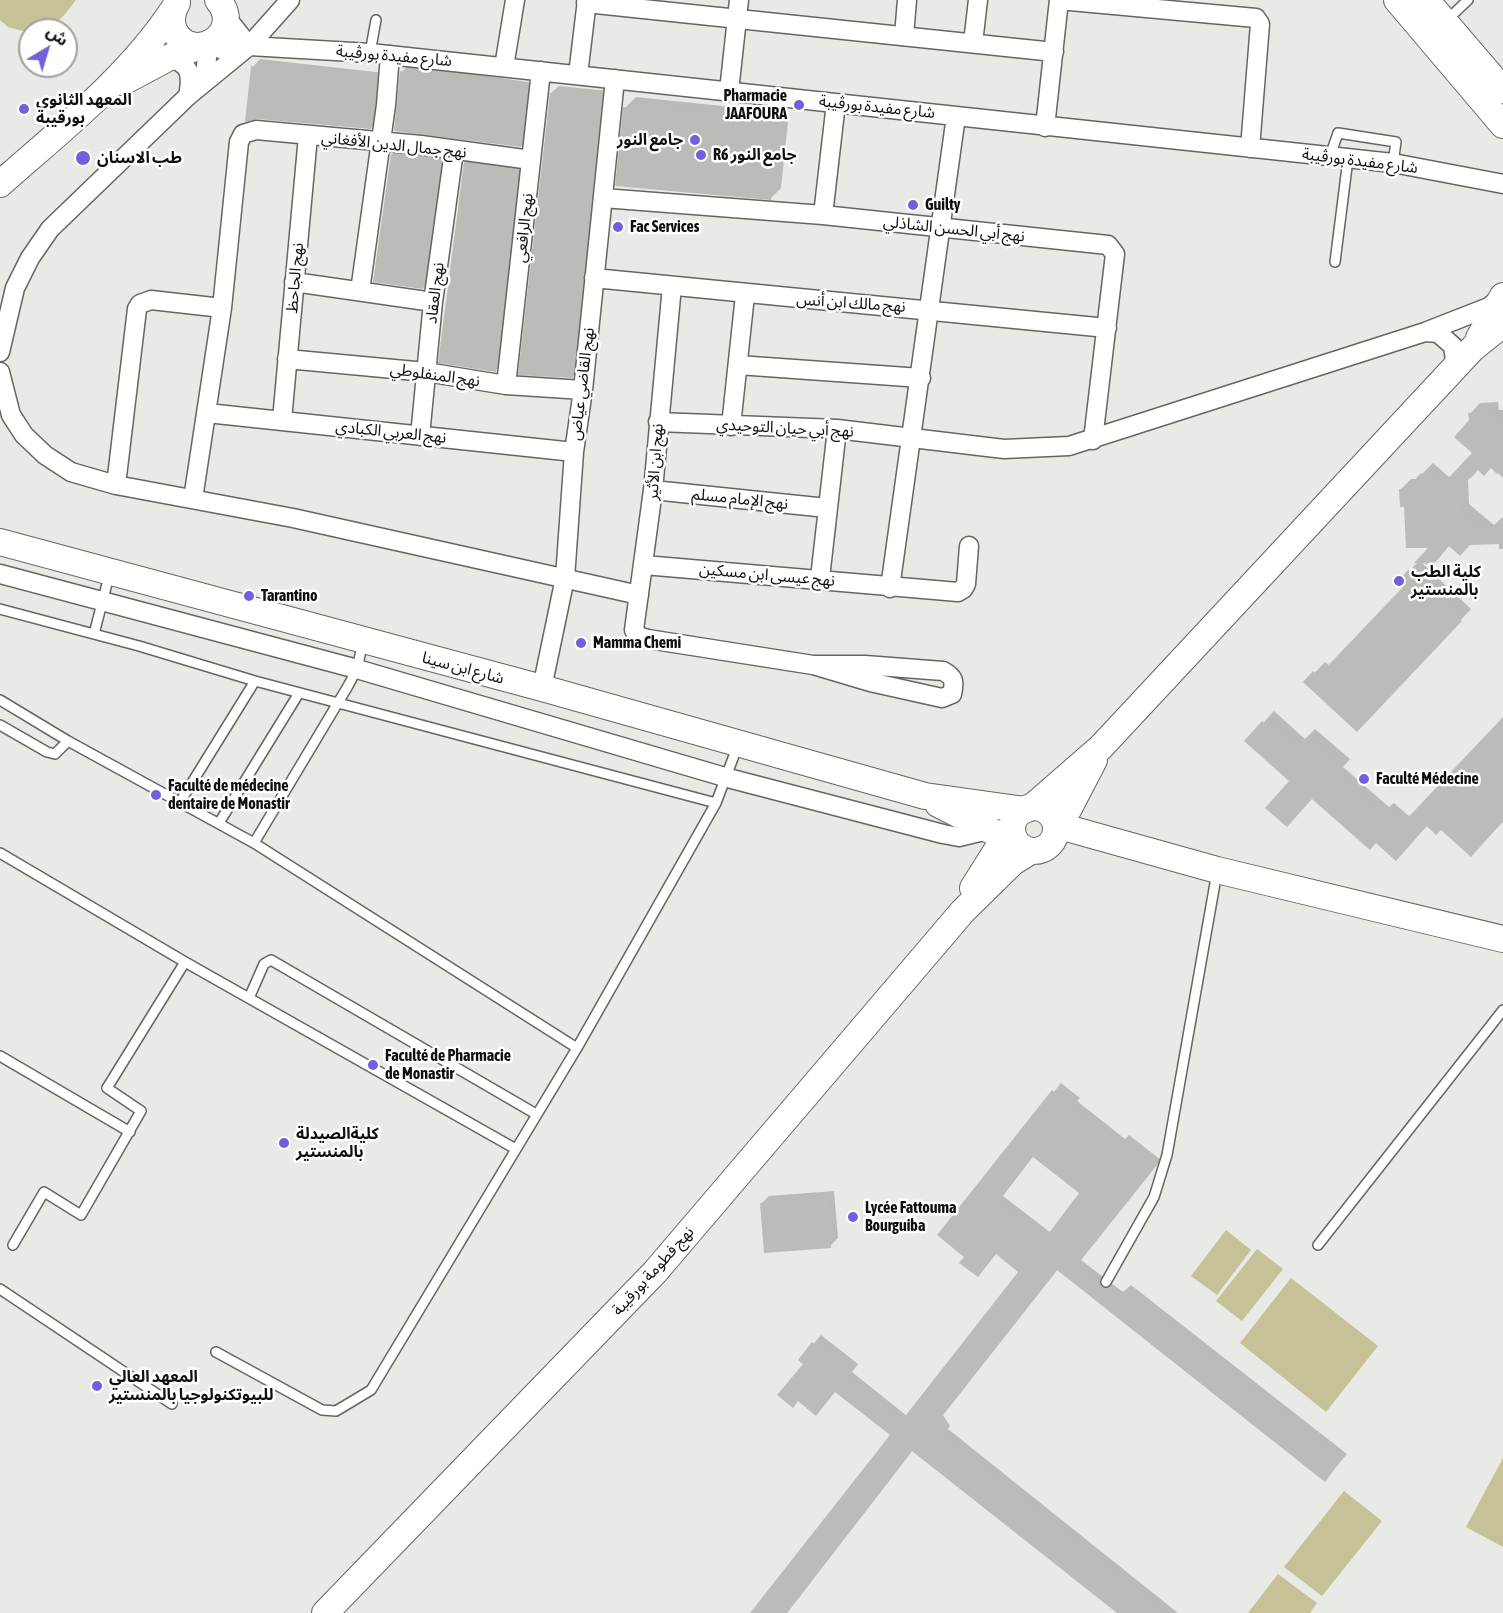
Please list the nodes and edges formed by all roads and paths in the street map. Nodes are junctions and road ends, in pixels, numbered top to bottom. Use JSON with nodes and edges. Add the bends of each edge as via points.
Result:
{"nodes":[{"id":1,"x":290,"y":0,"type":"edge"},
{"id":2,"x":515,"y":0,"type":"edge"},
{"id":3,"x":740,"y":0,"type":"edge"},
{"id":4,"x":907,"y":0,"type":"edge"},
{"id":5,"x":978,"y":0,"type":"edge"},
{"id":6,"x":1059,"y":0,"type":"edge"},
{"id":7,"x":1397,"y":0,"type":"edge"},
{"id":8,"x":1426,"y":0,"type":"edge"},
{"id":9,"x":1468,"y":0,"type":"edge"},
{"id":10,"x":587,"y":1,"type":"edge"},
{"id":11,"x":177,"y":5,"type":"edge"},
{"id":12,"x":659,"y":5,"type":"edge"},
{"id":13,"x":1235,"y":7,"type":"edge"},
{"id":14,"x":225,"y":8,"type":"edge"},
{"id":15,"x":737,"y":19,"type":"junction"},
{"id":16,"x":376,"y":20,"type":"dead end"},
{"id":17,"x":1445,"y":22,"type":"junction"},
{"id":18,"x":904,"y":36,"type":"junction"},
{"id":19,"x":973,"y":44,"type":"junction"},
{"id":20,"x":205,"y":45,"type":"junction"},
{"id":21,"x":249,"y":46,"type":"junction"},
{"id":22,"x":370,"y":52,"type":"junction"},
{"id":23,"x":1054,"y":52,"type":"junction"},
{"id":24,"x":390,"y":55,"type":"junction"},
{"id":25,"x":168,"y":58,"type":"junction"},
{"id":26,"x":504,"y":67,"type":"junction"},
{"id":27,"x":541,"y":71,"type":"junction"},
{"id":28,"x":578,"y":75,"type":"junction"},
{"id":29,"x":615,"y":79,"type":"junction"},
{"id":30,"x":204,"y":80,"type":"junction"},
{"id":31,"x":1503,"y":90,"type":"edge"},
{"id":32,"x":729,"y":91,"type":"junction"},
{"id":33,"x":102,"y":94,"type":"junction"},
{"id":34,"x":188,"y":96,"type":"junction"},
{"id":35,"x":836,"y":103,"type":"junction"},
{"id":36,"x":956,"y":116,"type":"junction"},
{"id":37,"x":1503,"y":125,"type":"edge"},
{"id":38,"x":1045,"y":127,"type":"junction"},
{"id":39,"x":308,"y":136,"type":"junction"},
{"id":40,"x":381,"y":143,"type":"junction"},
{"id":41,"x":1250,"y":148,"type":"junction"},
{"id":42,"x":454,"y":151,"type":"junction"},
{"id":43,"x":1330,"y":156,"type":"junction"},
{"id":44,"x":1348,"y":159,"type":"junction"},
{"id":45,"x":531,"y":160,"type":"junction"},
{"id":46,"x":1393,"y":163,"type":"junction"},
{"id":47,"x":0,"y":184,"type":"edge"},
{"id":48,"x":1503,"y":184,"type":"edge"},
{"id":49,"x":603,"y":198,"type":"junction"},
{"id":50,"x":822,"y":215,"type":"junction"},
{"id":51,"x":941,"y":228,"type":"junction"},
{"id":52,"x":1335,"y":262,"type":"dead end"},
{"id":53,"x":594,"y":278,"type":"junction"},
{"id":54,"x":294,"y":282,"type":"junction"},
{"id":55,"x":672,"y":286,"type":"junction"},
{"id":56,"x":360,"y":291,"type":"junction"},
{"id":57,"x":745,"y":295,"type":"junction"},
{"id":58,"x":1503,"y":296,"type":"edge"},
{"id":59,"x":433,"y":302,"type":"junction"},
{"id":60,"x":222,"y":308,"type":"junction"},
{"id":61,"x":930,"y":309,"type":"junction"},
{"id":62,"x":1503,"y":324,"type":"edge"},
{"id":63,"x":1107,"y":328,"type":"junction"},
{"id":64,"x":1425,"y":332,"type":"junction"},
{"id":65,"x":1473,"y":348,"type":"junction"},
{"id":66,"x":0,"y":352,"type":"edge"},
{"id":67,"x":287,"y":359,"type":"junction"},
{"id":68,"x":738,"y":365,"type":"junction"},
{"id":69,"x":1456,"y":368,"type":"junction"},
{"id":70,"x":0,"y":372,"type":"edge"},
{"id":71,"x":426,"y":372,"type":"junction"},
{"id":72,"x":921,"y":378,"type":"junction"},
{"id":73,"x":506,"y":385,"type":"junction"},
{"id":74,"x":583,"y":390,"type":"junction"},
{"id":75,"x":207,"y":412,"type":"junction"},
{"id":76,"x":282,"y":420,"type":"junction"},
{"id":77,"x":658,"y":422,"type":"junction"},
{"id":78,"x":731,"y":426,"type":"junction"},
{"id":79,"x":837,"y":429,"type":"junction"},
{"id":80,"x":420,"y":436,"type":"junction"},
{"id":81,"x":912,"y":437,"type":"junction"},
{"id":82,"x":1093,"y":440,"type":"junction"},
{"id":83,"x":574,"y":452,"type":"junction"},
{"id":84,"x":116,"y":485,"type":"junction"},
{"id":85,"x":653,"y":490,"type":"junction"},
{"id":86,"x":193,"y":499,"type":"junction"},
{"id":87,"x":827,"y":508,"type":"junction"},
{"id":88,"x":4,"y":541,"type":"edge"},
{"id":89,"x":969,"y":546,"type":"dead end"},
{"id":90,"x":644,"y":565,"type":"junction"},
{"id":91,"x":110,"y":572,"type":"junction"},
{"id":92,"x":0,"y":574,"type":"edge"},
{"id":93,"x":565,"y":578,"type":"junction"},
{"id":94,"x":820,"y":579,"type":"junction"},
{"id":95,"x":890,"y":588,"type":"junction"},
{"id":96,"x":639,"y":595,"type":"junction"},
{"id":97,"x":102,"y":602,"type":"junction"},
{"id":98,"x":0,"y":609,"type":"edge"},
{"id":99,"x":94,"y":634,"type":"junction"},
{"id":100,"x":363,"y":641,"type":"junction"},
{"id":101,"x":813,"y":665,"type":"junction"},
{"id":102,"x":357,"y":669,"type":"junction"},
{"id":103,"x":255,"y":681,"type":"junction"},
{"id":104,"x":542,"y":688,"type":"junction"},
{"id":105,"x":299,"y":693,"type":"junction"},
{"id":106,"x":0,"y":700,"type":"edge"},
{"id":107,"x":338,"y":704,"type":"junction"},
{"id":108,"x":0,"y":725,"type":"edge"},
{"id":109,"x":68,"y":741,"type":"junction"},
{"id":110,"x":739,"y":743,"type":"junction"},
{"id":111,"x":728,"y":778,"type":"junction"},
{"id":112,"x":925,"y":796,"type":"junction"},
{"id":113,"x":180,"y":802,"type":"junction"},
{"id":114,"x":716,"y":803,"type":"junction"},
{"id":115,"x":219,"y":823,"type":"junction"},
{"id":116,"x":1027,"y":830,"type":"junction"},
{"id":117,"x":254,"y":843,"type":"junction"},
{"id":118,"x":0,"y":853,"type":"edge"},
{"id":119,"x":1217,"y":870,"type":"junction"},
{"id":120,"x":1503,"y":939,"type":"edge"},
{"id":121,"x":185,"y":962,"type":"junction"},
{"id":122,"x":249,"y":998,"type":"junction"},
{"id":123,"x":1503,"y":1010,"type":"edge"},
{"id":124,"x":577,"y":1048,"type":"junction"},
{"id":125,"x":0,"y":1056,"type":"edge"},
{"id":126,"x":536,"y":1114,"type":"junction"},
{"id":127,"x":130,"y":1132,"type":"junction"},
{"id":128,"x":514,"y":1148,"type":"junction"},
{"id":129,"x":13,"y":1245,"type":"dead end"},
{"id":130,"x":1318,"y":1245,"type":"dead end"},
{"id":131,"x":1106,"y":1282,"type":"dead end"},
{"id":132,"x":0,"y":1289,"type":"edge"},
{"id":133,"x":216,"y":1352,"type":"dead end"},
{"id":134,"x":172,"y":1404,"type":"dead end"},
{"id":135,"x":325,"y":1613,"type":"edge"}],
"edges":[{"from":1,"to":21,"type":"street"},
{"from":2,"to":26,"type":"street"},
{"from":3,"to":15,"type":"street"},
{"from":4,"to":18,"type":"street"},
{"from":5,"to":19,"type":"street"},
{"from":6,"to":13,"type":"street"},
{"from":6,"to":23,"type":"street"},
{"from":7,"to":37,"type":"main road"},
{"from":8,"to":17,"type":"main road"},
{"from":9,"to":17,"type":"lane"},
{"from":10,"to":12,"type":"street"},
{"from":10,"to":28,"type":"street"},
{"from":11,"to":20,"type":"main road","via":[[173,27],[177,35],[183,41]]},
{"from":11,"to":33,"type":"main road","via":[[153,41]]},
{"from":12,"to":15,"type":"street"},
{"from":13,"to":41,"type":"street","via":[[1260,24]]},
{"from":14,"to":20,"type":"main road","via":[[222,33]]},
{"from":14,"to":21,"type":"street"},
{"from":15,"to":18,"type":"street"},
{"from":15,"to":32,"type":"street"},
{"from":16,"to":22,"type":"lane"},
{"from":17,"to":31,"type":"main road"},
{"from":18,"to":19,"type":"street"},
{"from":19,"to":23,"type":"street"},
{"from":20,"to":21,"type":"street","name":"شارع مفيدة بورڨيبة","via":[[223,50]]},
{"from":20,"to":25,"type":"main road"},
{"from":20,"to":30,"type":"street"},
{"from":21,"to":22,"type":"street","name":"شارع مفيدة بورڨيبة"},
{"from":21,"to":30,"type":"street"},
{"from":22,"to":24,"type":"street","name":"شارع مفيدة بورڨيبة"},
{"from":23,"to":38,"type":"street"},
{"from":24,"to":26,"type":"street","name":"شارع مفيدة بورڨيبة"},
{"from":24,"to":40,"type":"street"},
{"from":25,"to":33,"type":"main road"},
{"from":25,"to":34,"type":"street","via":[[189,68]]},
{"from":26,"to":27,"type":"street","name":"شارع مفيدة بورڨيبة"},
{"from":27,"to":28,"type":"street","name":"شارع مفيدة بورڨيبة"},
{"from":27,"to":45,"type":"street","name":"نهج الرافعي"},
{"from":28,"to":29,"type":"street","name":"شارع مفيدة بورڨيبة"},
{"from":29,"to":32,"type":"street","name":"شارع مفيدة بورڨيبة"},
{"from":29,"to":49,"type":"street","name":"نهج القاضي عياض"},
{"from":30,"to":34,"type":"street"},
{"from":32,"to":35,"type":"street","name":"شارع مفيدة بورڨيبة"},
{"from":33,"to":47,"type":"main road"},
{"from":34,"to":66,"type":"street","via":[[50,229],[15,288]]},
{"from":35,"to":36,"type":"street","name":"شارع مفيدة بورڨيبة"},
{"from":35,"to":50,"type":"street"},
{"from":36,"to":38,"type":"street","name":"شارع مفيدة بورڨيبة"},
{"from":36,"to":51,"type":"street"},
{"from":38,"to":41,"type":"street","name":"شارع مفيدة بورڨيبة"},
{"from":39,"to":40,"type":"street","name":"نهج جمال الدين الأفغاني"},
{"from":39,"to":54,"type":"street","name":"نهج الجاحظ"},
{"from":39,"to":60,"type":"street","name":"نهج جمال الدين الأفغاني","via":[[256,130],[247,131],[239,142]]},
{"from":40,"to":42,"type":"street","name":"نهج جمال الدين الأفغاني"},
{"from":40,"to":56,"type":"street"},
{"from":41,"to":43,"type":"street","name":"شارع مفيدة بورڨيبة"},
{"from":42,"to":45,"type":"street","name":"نهج جمال الدين الأفغاني"},
{"from":42,"to":59,"type":"street","name":"نهج العقاد"},
{"from":43,"to":44,"type":"street","name":"شارع مفيدة بورڨيبة"},
{"from":43,"to":46,"type":"lane","via":[[1338,133],[1396,142]]},
{"from":44,"to":46,"type":"street","name":"شارع مفيدة بورڨيبة"},
{"from":44,"to":52,"type":"lane"},
{"from":45,"to":73,"type":"street","name":"نهج الرافعي"},
{"from":46,"to":48,"type":"street","name":"شارع مفيدة بورڨيبة"},
{"from":49,"to":50,"type":"street","name":"نهج أبي الحسن الشاذلي"},
{"from":49,"to":53,"type":"street","name":"نهج القاضي عياض"},
{"from":50,"to":51,"type":"street","name":"نهج أبي الحسن الشاذلي"},
{"from":51,"to":61,"type":"street"},
{"from":51,"to":63,"type":"street","name":"نهج أبي الحسن الشاذلي","via":[[1108,246],[1115,254]]},
{"from":53,"to":55,"type":"street","name":"نهج مالك ابن أنس"},
{"from":53,"to":74,"type":"street","name":"نهج القاضي عياض"},
{"from":54,"to":56,"type":"street"},
{"from":54,"to":67,"type":"street","name":"نهج الجاحظ"},
{"from":55,"to":57,"type":"street","name":"نهج مالك ابن أنس"},
{"from":55,"to":77,"type":"street","name":"نهج ابن الأثير"},
{"from":56,"to":59,"type":"street"},
{"from":57,"to":61,"type":"street","name":"نهج مالك ابن أنس"},
{"from":57,"to":68,"type":"street"},
{"from":58,"to":64,"type":"street","name":"نهج أبي حيان التوحيدي","via":[[1489,307]]},
{"from":58,"to":65,"type":"main road"},
{"from":59,"to":71,"type":"street","name":"نهج العقاد"},
{"from":60,"to":75,"type":"street"},
{"from":60,"to":84,"type":"street","via":[[151,300],[137,309]]},
{"from":61,"to":63,"type":"street","name":"نهج مالك ابن أنس"},
{"from":61,"to":72,"type":"street"},
{"from":62,"to":65,"type":"main road"},
{"from":63,"to":82,"type":"street","name":"نهج أبي الحسن الشاذلي"},
{"from":64,"to":69,"type":"street","via":[[1438,333],[1453,346]]},
{"from":64,"to":82,"type":"street","name":"نهج أبي حيان التوحيدي"},
{"from":65,"to":69,"type":"main road"},
{"from":67,"to":71,"type":"street","name":"نهج المنفلوطي"},
{"from":67,"to":76,"type":"street","name":"نهج الجاحظ"},
{"from":68,"to":72,"type":"street"},
{"from":68,"to":78,"type":"street"},
{"from":69,"to":116,"type":"main road","via":[[1101,747],[1068,810]]},
{"from":70,"to":84,"type":"street","via":[[11,415],[24,435],[71,472]]},
{"from":71,"to":73,"type":"street","name":"نهج المنفلوطي"},
{"from":71,"to":80,"type":"street","name":"نهج العقاد"},
{"from":72,"to":81,"type":"street"},
{"from":73,"to":74,"type":"street","name":"نهج المنفلوطي"},
{"from":74,"to":83,"type":"street","name":"نهج القاضي عياض"},
{"from":75,"to":76,"type":"street","name":"نهج العربي الكبادي"},
{"from":75,"to":86,"type":"street"},
{"from":76,"to":80,"type":"street","name":"نهج العربي الكبادي"},
{"from":77,"to":78,"type":"street","name":"نهج أبي حيان التوحيدي"},
{"from":77,"to":85,"type":"street","name":"نهج ابن الأثير"},
{"from":78,"to":79,"type":"street","name":"نهج أبي حيان التوحيدي"},
{"from":79,"to":81,"type":"street","name":"نهج أبي حيان التوحيدي"},
{"from":79,"to":87,"type":"street"},
{"from":80,"to":83,"type":"street","name":"نهج العربي الكبادي"},
{"from":81,"to":82,"type":"street","name":"نهج أبي حيان التوحيدي","via":[[1015,450]]},
{"from":81,"to":95,"type":"street"},
{"from":83,"to":93,"type":"street","name":"نهج القاضي عياض"},
{"from":84,"to":86,"type":"street"},
{"from":85,"to":87,"type":"street","name":"نهج الإمام مسلم"},
{"from":85,"to":90,"type":"street","name":"نهج ابن الأثير"},
{"from":86,"to":93,"type":"street"},
{"from":87,"to":94,"type":"street"},
{"from":88,"to":91,"type":"main road","name":"شارع ابن سينا"},
{"from":89,"to":95,"type":"street","name":"نهج عيسى ابن مسكين","via":[[963,589],[958,592]]},
{"from":90,"to":94,"type":"street","name":"نهج عيسى ابن مسكين"},
{"from":90,"to":96,"type":"street","name":"نهج ابن الأثير"},
{"from":91,"to":97,"type":"lane"},
{"from":91,"to":100,"type":"main road","name":"شارع ابن سينا"},
{"from":92,"to":97,"type":"street"},
{"from":93,"to":96,"type":"street"},
{"from":93,"to":104,"type":"street","name":"نهج القاضي عياض"},
{"from":94,"to":95,"type":"street","name":"نهج عيسى ابن مسكين"},
{"from":96,"to":101,"type":"street","name":"نهج ابن الأثير","via":[[634,630],[638,636]]},
{"from":97,"to":99,"type":"lane"},
{"from":97,"to":102,"type":"street"},
{"from":98,"to":99,"type":"lane"},
{"from":99,"to":103,"type":"lane"},
{"from":100,"to":102,"type":"lane"},
{"from":100,"to":104,"type":"main road","name":"شارع ابن سينا"},
{"from":101,"to":101,"type":"street","via":[[943,671],[955,683],[952,694],[942,698]]},
{"from":102,"to":107,"type":"lane"},
{"from":102,"to":111,"type":"street"},
{"from":103,"to":105,"type":"lane"},
{"from":103,"to":113,"type":"lane"},
{"from":104,"to":110,"type":"main road","name":"شارع ابن سينا"},
{"from":105,"to":107,"type":"lane"},
{"from":105,"to":115,"type":"lane"},
{"from":106,"to":109,"type":"lane"},
{"from":107,"to":114,"type":"lane"},
{"from":107,"to":117,"type":"lane"},
{"from":108,"to":109,"type":"lane","via":[[55,754]]},
{"from":109,"to":113,"type":"lane"},
{"from":110,"to":111,"type":"lane"},
{"from":110,"to":112,"type":"main road","name":"شارع ابن سينا"},
{"from":111,"to":114,"type":"lane"},
{"from":111,"to":116,"type":"street","via":[[959,837]]},
{"from":112,"to":116,"type":"main road"},
{"from":112,"to":116,"type":"main road"},
{"from":113,"to":115,"type":"lane"},
{"from":114,"to":124,"type":"lane"},
{"from":115,"to":117,"type":"lane"},
{"from":116,"to":119,"type":"main road","via":[[1068,842],[1117,843]]},
{"from":116,"to":135,"type":"main road","name":"نهج فطومة بورقيبة","via":[[1013,862],[963,910],[655,1272]]},
{"from":117,"to":124,"type":"lane"},
{"from":118,"to":121,"type":"lane"},
{"from":119,"to":120,"type":"main road"},
{"from":119,"to":131,"type":"lane","via":[[1167,1155],[1154,1197]]},
{"from":121,"to":122,"type":"lane"},
{"from":121,"to":127,"type":"lane","via":[[107,1088],[141,1111]]},
{"from":122,"to":126,"type":"lane","via":[[264,964],[271,960]]},
{"from":122,"to":128,"type":"lane"},
{"from":123,"to":130,"type":"lane"},
{"from":124,"to":126,"type":"lane"},
{"from":125,"to":127,"type":"lane"},
{"from":126,"to":128,"type":"lane"},
{"from":127,"to":129,"type":"lane","via":[[81,1215],[44,1192]]},
{"from":128,"to":133,"type":"lane","via":[[371,1390],[358,1400],[336,1411],[322,1410]]},
{"from":132,"to":134,"type":"lane"}]}
